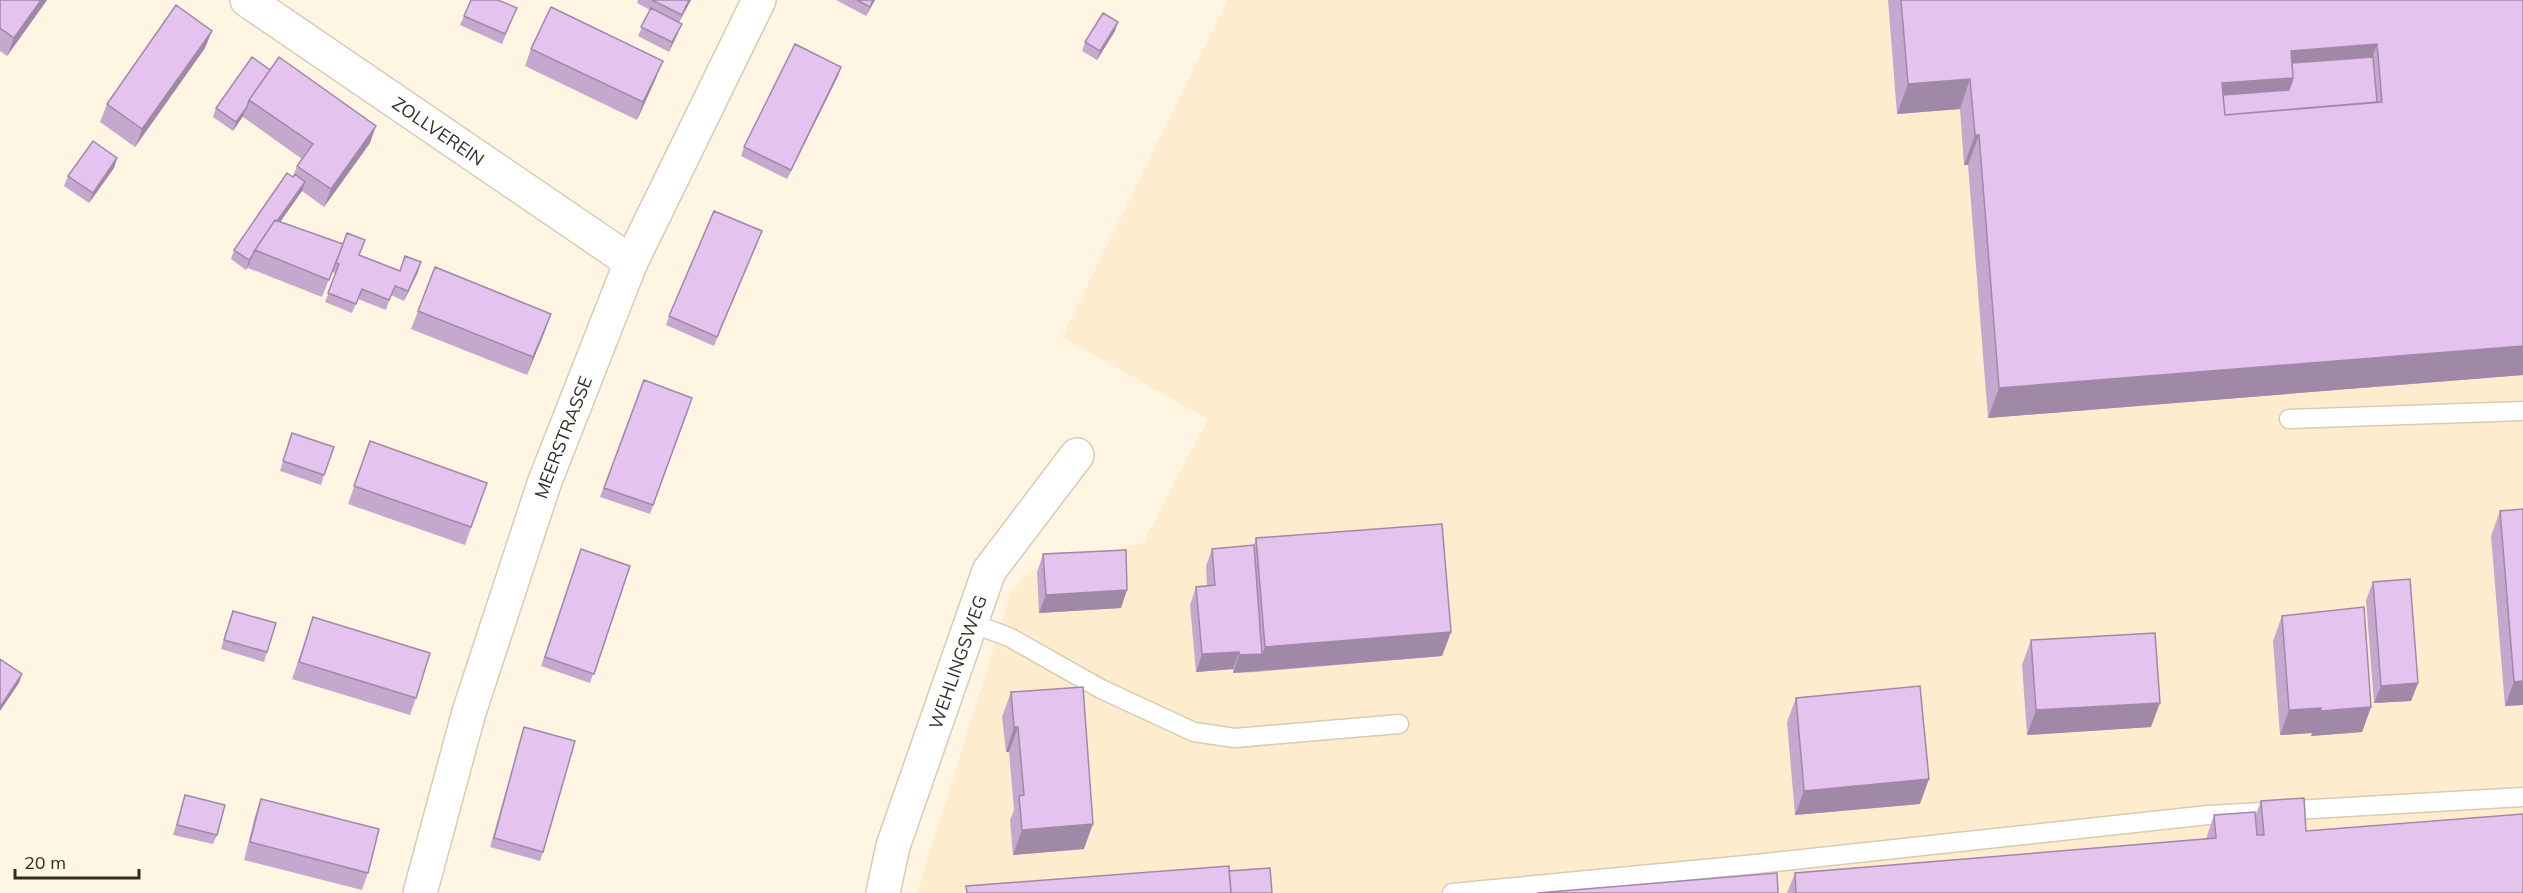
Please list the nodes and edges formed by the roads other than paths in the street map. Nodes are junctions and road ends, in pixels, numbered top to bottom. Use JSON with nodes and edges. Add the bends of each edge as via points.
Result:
{"nodes":[{"id":1,"x":247,"y":0,"type":"edge"},
{"id":2,"x":759,"y":0,"type":"edge"},
{"id":3,"x":631,"y":262,"type":"junction"},
{"id":4,"x":2523,"y":411,"type":"edge"},
{"id":5,"x":2289,"y":419,"type":"dead end"},
{"id":6,"x":1077,"y":455,"type":"dead end"},
{"id":7,"x":970,"y":623,"type":"junction"},
{"id":8,"x":1399,"y":724,"type":"dead end"},
{"id":9,"x":2523,"y":797,"type":"edge"},
{"id":10,"x":420,"y":893,"type":"edge"},
{"id":11,"x":883,"y":893,"type":"edge"},
{"id":12,"x":1452,"y":893,"type":"edge"}],
"edges":[{"from":1,"to":3,"type":"street","name":"ZOLLVEREIN"},
{"from":2,"to":3,"type":"street","name":"MEERSTRASSE"},
{"from":3,"to":10,"type":"street","name":"MEERSTRASSE","via":[[542,492],[469,712]]},
{"from":4,"to":5,"type":"lane"},
{"from":6,"to":7,"type":"street","name":"WEHLINGSWEG","via":[[989,571]]},
{"from":7,"to":8,"type":"lane","via":[[1009,637],[1101,689],[1194,732],[1234,738]]},
{"from":7,"to":11,"type":"street","name":"WEHLINGSWEG","via":[[893,846]]},
{"from":9,"to":12,"type":"lane","via":[[2208,815]]}]}
